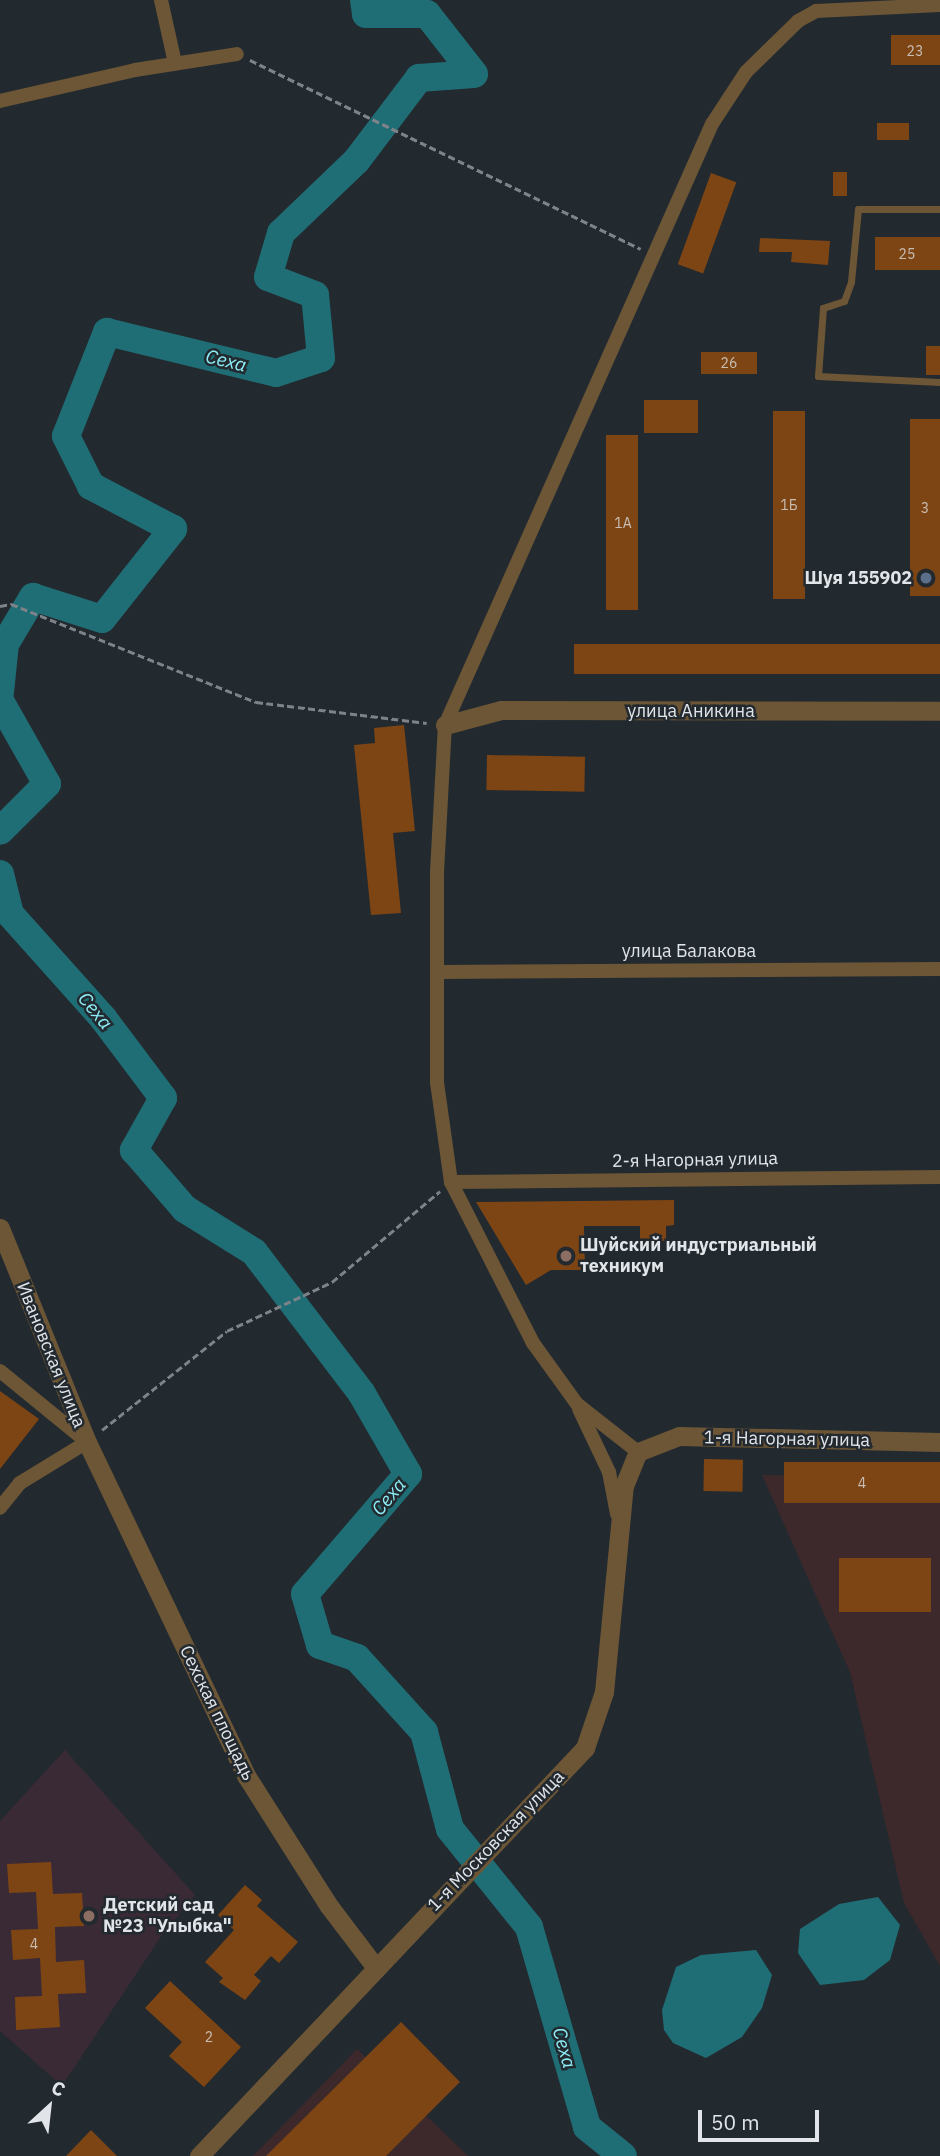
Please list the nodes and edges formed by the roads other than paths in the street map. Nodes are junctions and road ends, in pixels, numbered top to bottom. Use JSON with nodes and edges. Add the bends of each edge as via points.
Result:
{"nodes":[{"id":1,"x":161,"y":0,"type":"edge"},
{"id":2,"x":920,"y":3,"type":"edge"},
{"id":3,"x":940,"y":5,"type":"edge"},
{"id":4,"x":237,"y":54,"type":"road end"},
{"id":5,"x":175,"y":64,"type":"junction"},
{"id":6,"x":0,"y":101,"type":"edge"},
{"id":7,"x":940,"y":209,"type":"edge"},
{"id":8,"x":940,"y":382,"type":"edge"},
{"id":9,"x":940,"y":710,"type":"edge"},
{"id":10,"x":444,"y":725,"type":"junction"},
{"id":11,"x":940,"y":969,"type":"edge"},
{"id":12,"x":439,"y":972,"type":"junction"},
{"id":13,"x":940,"y":1177,"type":"edge"},
{"id":14,"x":451,"y":1182,"type":"junction"},
{"id":15,"x":0,"y":1228,"type":"edge"},
{"id":16,"x":0,"y":1371,"type":"edge"},
{"id":17,"x":577,"y":1404,"type":"junction"},
{"id":18,"x":87,"y":1442,"type":"junction"},
{"id":19,"x":940,"y":1442,"type":"edge"},
{"id":20,"x":638,"y":1452,"type":"junction"},
{"id":21,"x":0,"y":1508,"type":"edge"},
{"id":22,"x":620,"y":1529,"type":"junction"},
{"id":23,"x":376,"y":1968,"type":"junction"},
{"id":24,"x":199,"y":2156,"type":"edge"}],
"edges":[{"from":1,"to":5,"type":"street"},
{"from":2,"to":3,"type":"street"},
{"from":2,"to":10,"type":"street","via":[[816,11],[797,21],[746,72],[712,124]]},
{"from":4,"to":5,"type":"street"},
{"from":5,"to":6,"type":"street"},
{"from":7,"to":8,"type":"lane","via":[[858,209],[851,282],[844,301],[823,308],[818,376]]},
{"from":9,"to":10,"type":"street","name":"улица Аникина","via":[[501,710]]},
{"from":10,"to":12,"type":"street"},
{"from":11,"to":12,"type":"street","name":"улица Балакова"},
{"from":12,"to":14,"type":"street","via":[[437,1083]]},
{"from":13,"to":14,"type":"street","name":"2-я Нагорная улица"},
{"from":14,"to":17,"type":"street","via":[[533,1343]]},
{"from":15,"to":18,"type":"street","name":"Ивановская улица"},
{"from":16,"to":18,"type":"street"},
{"from":17,"to":20,"type":"street"},
{"from":17,"to":22,"type":"street","via":[[609,1472]]},
{"from":18,"to":21,"type":"street","via":[[20,1483]]},
{"from":18,"to":23,"type":"street","name":"Сехская площадь","via":[[247,1777],[329,1906]]},
{"from":19,"to":20,"type":"street","name":"1-я Нагорная улица","via":[[679,1436]]},
{"from":20,"to":22,"type":"street","name":"1-я Московская улица","via":[[624,1486]]},
{"from":22,"to":23,"type":"street","name":"1-я Московская улица","via":[[604,1692],[585,1748]]},
{"from":23,"to":24,"type":"street","name":"1-я Московская улица"}]}
